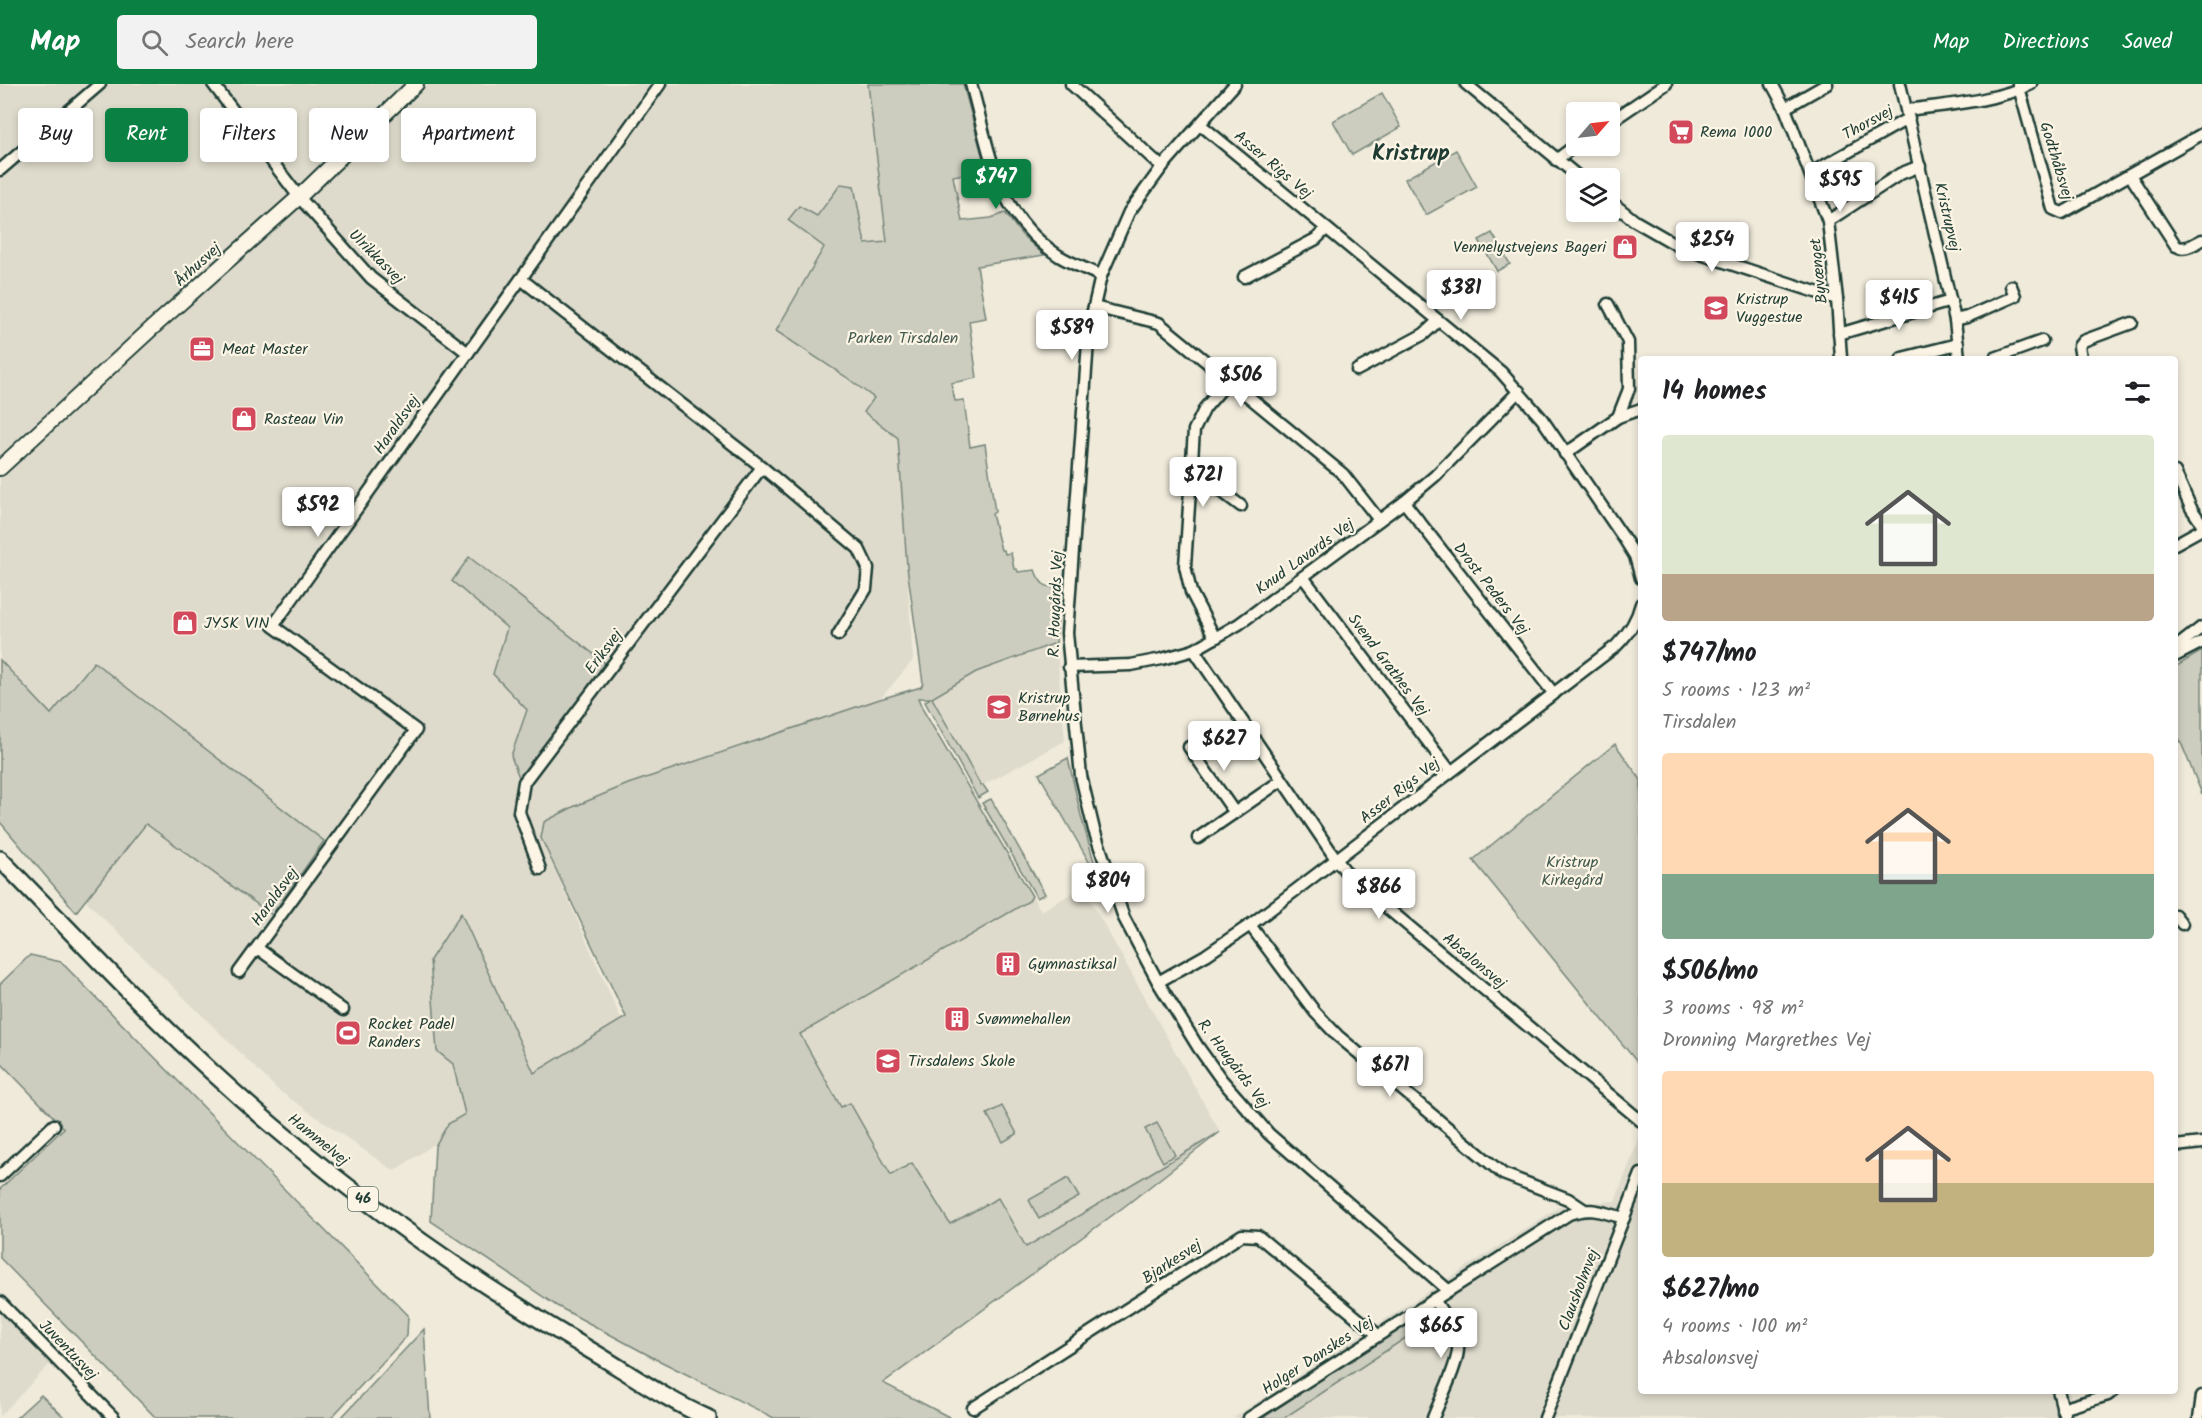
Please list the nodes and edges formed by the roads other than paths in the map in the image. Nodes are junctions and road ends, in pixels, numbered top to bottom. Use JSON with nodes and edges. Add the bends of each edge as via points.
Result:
{"nodes":[{"id":1,"x":99,"y":84,"type":"edge"},
{"id":2,"x":213,"y":84,"type":"edge"},
{"id":3,"x":416,"y":84,"type":"edge"},
{"id":4,"x":660,"y":84,"type":"edge"},
{"id":5,"x":971,"y":84,"type":"edge"},
{"id":6,"x":1071,"y":84,"type":"edge"},
{"id":7,"x":1236,"y":84,"type":"edge"},
{"id":8,"x":1466,"y":84,"type":"edge"},
{"id":9,"x":1666,"y":84,"type":"edge"},
{"id":10,"x":1772,"y":84,"type":"edge"},
{"id":11,"x":1827,"y":84,"type":"edge"},
{"id":12,"x":1900,"y":84,"type":"edge"},
{"id":13,"x":2031,"y":84,"type":"edge"},
{"id":14,"x":2019,"y":87,"type":"edge"},
{"id":15,"x":1785,"y":108,"type":"junction"},
{"id":16,"x":1908,"y":114,"type":"junction"},
{"id":17,"x":1620,"y":115,"type":"edge"},
{"id":18,"x":1201,"y":125,"type":"junction"},
{"id":19,"x":2202,"y":134,"type":"edge"},
{"id":20,"x":1566,"y":152,"type":"edge"},
{"id":21,"x":1556,"y":160,"type":"junction"},
{"id":22,"x":1920,"y":166,"type":"junction"},
{"id":23,"x":1162,"y":167,"type":"junction"},
{"id":24,"x":1567,"y":168,"type":"edge"},
{"id":25,"x":0,"y":170,"type":"edge"},
{"id":26,"x":1811,"y":173,"type":"junction"},
{"id":27,"x":2130,"y":175,"type":"junction"},
{"id":28,"x":299,"y":197,"type":"junction"},
{"id":29,"x":1620,"y":209,"type":"edge"},
{"id":30,"x":1828,"y":221,"type":"junction"},
{"id":31,"x":1326,"y":229,"type":"junction"},
{"id":32,"x":2202,"y":240,"type":"edge"},
{"id":33,"x":1101,"y":276,"type":"junction"},
{"id":34,"x":1244,"y":277,"type":"dead end"},
{"id":35,"x":521,"y":279,"type":"junction"},
{"id":36,"x":2011,"y":286,"type":"dead end"},
{"id":37,"x":1837,"y":299,"type":"junction"},
{"id":38,"x":1951,"y":301,"type":"junction"},
{"id":39,"x":1608,"y":304,"type":"dead end"},
{"id":40,"x":1094,"y":307,"type":"junction"},
{"id":41,"x":1955,"y":320,"type":"junction"},
{"id":42,"x":1438,"y":321,"type":"junction"},
{"id":43,"x":2132,"y":323,"type":"dead end"},
{"id":44,"x":1839,"y":334,"type":"junction"},
{"id":45,"x":2042,"y":341,"type":"dead end"},
{"id":46,"x":1958,"y":344,"type":"junction"},
{"id":47,"x":468,"y":353,"type":"junction"},
{"id":48,"x":1841,"y":356,"type":"edge"},
{"id":49,"x":1921,"y":356,"type":"edge"},
{"id":50,"x":1959,"y":356,"type":"edge"},
{"id":51,"x":2001,"y":356,"type":"edge"},
{"id":52,"x":2081,"y":356,"type":"edge"},
{"id":53,"x":1357,"y":370,"type":"dead end"},
{"id":54,"x":1229,"y":380,"type":"junction"},
{"id":55,"x":1519,"y":391,"type":"junction"},
{"id":56,"x":1638,"y":410,"type":"edge"},
{"id":57,"x":1618,"y":417,"type":"junction"},
{"id":58,"x":1565,"y":454,"type":"junction"},
{"id":59,"x":762,"y":467,"type":"junction"},
{"id":60,"x":0,"y":468,"type":"edge"},
{"id":61,"x":2178,"y":479,"type":"edge"},
{"id":62,"x":1190,"y":485,"type":"junction"},
{"id":63,"x":1404,"y":502,"type":"junction"},
{"id":64,"x":1241,"y":506,"type":"dead end"},
{"id":65,"x":1379,"y":520,"type":"junction"},
{"id":66,"x":2202,"y":526,"type":"edge"},
{"id":67,"x":2178,"y":542,"type":"edge"},
{"id":68,"x":1638,"y":566,"type":"edge"},
{"id":69,"x":1302,"y":577,"type":"junction"},
{"id":70,"x":1638,"y":612,"type":"edge"},
{"id":71,"x":2202,"y":627,"type":"edge"},
{"id":72,"x":838,"y":635,"type":"dead end"},
{"id":73,"x":1215,"y":638,"type":"junction"},
{"id":74,"x":2202,"y":642,"type":"edge"},
{"id":75,"x":2178,"y":646,"type":"edge"},
{"id":76,"x":1194,"y":650,"type":"junction"},
{"id":77,"x":2178,"y":654,"type":"edge"},
{"id":78,"x":1069,"y":667,"type":"junction"},
{"id":79,"x":1554,"y":694,"type":"junction"},
{"id":80,"x":1189,"y":747,"type":"dead end"},
{"id":81,"x":1450,"y":771,"type":"junction"},
{"id":82,"x":1282,"y":780,"type":"junction"},
{"id":83,"x":1235,"y":813,"type":"junction"},
{"id":84,"x":1198,"y":838,"type":"dead end"},
{"id":85,"x":0,"y":848,"type":"edge"},
{"id":86,"x":0,"y":859,"type":"edge"},
{"id":87,"x":1336,"y":859,"type":"junction"},
{"id":88,"x":540,"y":869,"type":"dead end"},
{"id":89,"x":2178,"y":919,"type":"edge"},
{"id":90,"x":63,"y":922,"type":"junction"},
{"id":91,"x":2182,"y":924,"type":"dead end"},
{"id":92,"x":1251,"y":925,"type":"junction"},
{"id":93,"x":256,"y":948,"type":"junction"},
{"id":94,"x":239,"y":972,"type":"dead end"},
{"id":95,"x":1158,"y":982,"type":"junction"},
{"id":96,"x":343,"y":1010,"type":"dead end"},
{"id":97,"x":1638,"y":1118,"type":"edge"},
{"id":98,"x":54,"y":1125,"type":"dead end"},
{"id":99,"x":2202,"y":1143,"type":"edge"},
{"id":100,"x":2178,"y":1146,"type":"edge"},
{"id":101,"x":0,"y":1176,"type":"edge"},
{"id":102,"x":1638,"y":1182,"type":"edge"},
{"id":103,"x":1583,"y":1209,"type":"junction"},
{"id":104,"x":1624,"y":1218,"type":"junction"},
{"id":105,"x":1448,"y":1290,"type":"junction"},
{"id":106,"x":1434,"y":1299,"type":"junction"},
{"id":107,"x":0,"y":1302,"type":"edge"},
{"id":108,"x":1378,"y":1335,"type":"junction"},
{"id":109,"x":2059,"y":1394,"type":"edge"},
{"id":110,"x":2109,"y":1394,"type":"edge"},
{"id":111,"x":2202,"y":1396,"type":"edge"},
{"id":112,"x":973,"y":1408,"type":"dead end"},
{"id":113,"x":2064,"y":1413,"type":"edge"},
{"id":114,"x":2200,"y":1416,"type":"edge"},
{"id":115,"x":114,"y":1418,"type":"edge"},
{"id":116,"x":708,"y":1418,"type":"edge"},
{"id":117,"x":1249,"y":1418,"type":"edge"},
{"id":118,"x":1433,"y":1418,"type":"edge"},
{"id":119,"x":1545,"y":1418,"type":"edge"}],
"edges":[{"from":1,"to":25,"type":"street"},
{"from":2,"to":28,"type":"street","name":"Ulrikkasvej"},
{"from":3,"to":28,"type":"main road","name":"Århusvej"},
{"from":4,"to":35,"type":"street","name":"Haraldsvej"},
{"from":5,"to":33,"type":"street","via":[[999,186],[1013,212],[1060,257]]},
{"from":6,"to":23,"type":"street"},
{"from":7,"to":18,"type":"street","name":"R. Hougårds Vej"},
{"from":8,"to":21,"type":"street"},
{"from":9,"to":17,"type":"street"},
{"from":10,"to":15,"type":"street","name":"Byvænget"},
{"from":11,"to":15,"type":"street"},
{"from":12,"to":16,"type":"street","name":"Kristrupvej"},
{"from":13,"to":14,"type":"street"},
{"from":14,"to":16,"type":"street"},
{"from":14,"to":27,"type":"street","name":"Godthåbsvej","via":[[2056,212],[2062,213]]},
{"from":15,"to":26,"type":"street","name":"Byvænget"},
{"from":16,"to":22,"type":"street","name":"Kristrupvej"},
{"from":16,"to":26,"type":"street","name":"Thorsvej"},
{"from":18,"to":23,"type":"street","name":"R. Hougårds Vej"},
{"from":18,"to":31,"type":"street","name":"Asser Rigs Vej"},
{"from":19,"to":27,"type":"street"},
{"from":20,"to":21,"type":"street"},
{"from":21,"to":24,"type":"street"},
{"from":22,"to":30,"type":"street","via":[[1900,174]]},
{"from":22,"to":38,"type":"street","name":"Kristrupvej"},
{"from":23,"to":33,"type":"street","name":"R. Hougårds Vej","via":[[1129,212]]},
{"from":26,"to":30,"type":"street","name":"Byvænget"},
{"from":27,"to":32,"type":"street","via":[[2176,246],[2180,249]]},
{"from":28,"to":47,"type":"street","name":"Ulrikkasvej","via":[[371,278]]},
{"from":28,"to":60,"type":"main road","name":"Århusvej"},
{"from":29,"to":37,"type":"street","via":[[1682,248]]},
{"from":30,"to":37,"type":"street","name":"Byvænget"},
{"from":31,"to":34,"type":"street","via":[[1316,239]]},
{"from":31,"to":42,"type":"street","name":"Asser Rigs Vej"},
{"from":33,"to":40,"type":"street","name":"R. Hougårds Vej"},
{"from":35,"to":47,"type":"street","name":"Haraldsvej"},
{"from":35,"to":59,"type":"street"},
{"from":36,"to":41,"type":"street","via":[[2015,296]]},
{"from":37,"to":44,"type":"street","name":"Byvænget"},
{"from":38,"to":41,"type":"street","name":"Kristrupvej"},
{"from":38,"to":44,"type":"street"},
{"from":39,"to":57,"type":"street","via":[[1628,342],[1629,389]]},
{"from":40,"to":54,"type":"street","via":[[1159,323]]},
{"from":40,"to":78,"type":"street","name":"R. Hougårds Vej","via":[[1089,328],[1067,633]]},
{"from":41,"to":46,"type":"street","name":"Kristrupvej"},
{"from":42,"to":53,"type":"street","via":[[1424,334]]},
{"from":42,"to":55,"type":"street","name":"Asser Rigs Vej"},
{"from":43,"to":52,"type":"street","via":[[2083,341],[2079,346]]},
{"from":44,"to":48,"type":"street","name":"Byvænget"},
{"from":45,"to":51,"type":"street"},
{"from":46,"to":49,"type":"street"},
{"from":46,"to":50,"type":"street","name":"Kristrupvej"},
{"from":47,"to":93,"type":"street","name":"Haraldsvej","via":[[273,626],[416,730]]},
{"from":54,"to":62,"type":"street","via":[[1205,408],[1194,430]]},
{"from":54,"to":65,"type":"street","via":[[1343,474]]},
{"from":55,"to":58,"type":"street","name":"Asser Rigs Vej"},
{"from":55,"to":63,"type":"street","name":"Knud Lavards Vej"},
{"from":56,"to":57,"type":"street"},
{"from":57,"to":58,"type":"street"},
{"from":58,"to":68,"type":"street","name":"Asser Rigs Vej","via":[[1625,540]]},
{"from":59,"to":72,"type":"street","via":[[859,549],[868,568],[866,589]]},
{"from":59,"to":88,"type":"street","name":"Eriksvej","via":[[524,782],[519,812]]},
{"from":61,"to":66,"type":"street"},
{"from":62,"to":64,"type":"street","via":[[1217,488]]},
{"from":62,"to":73,"type":"street","via":[[1185,566],[1191,592]]},
{"from":63,"to":65,"type":"street","name":"Knud Lavards Vej"},
{"from":63,"to":79,"type":"street","name":"Drost Peders Vej"},
{"from":65,"to":69,"type":"street","name":"Knud Lavards Vej"},
{"from":66,"to":67,"type":"street"},
{"from":69,"to":73,"type":"street","name":"Knud Lavards Vej"},
{"from":69,"to":81,"type":"street","name":"Svend Grathes Vej"},
{"from":70,"to":79,"type":"street","name":"Asser Rigs Vej","via":[[1622,640]]},
{"from":71,"to":75,"type":"street"},
{"from":73,"to":76,"type":"street","name":"Knud Lavards Vej"},
{"from":74,"to":77,"type":"street"},
{"from":76,"to":78,"type":"street","name":"Knud Lavards Vej","via":[[1131,665]]},
{"from":76,"to":82,"type":"street","name":"Absalonsvej"},
{"from":78,"to":95,"type":"street","name":"R. Hougårds Vej","via":[[1081,776],[1094,830],[1125,918]]},
{"from":79,"to":81,"type":"street","name":"Asser Rigs Vej"},
{"from":80,"to":83,"type":"street"},
{"from":81,"to":87,"type":"street","name":"Asser Rigs Vej"},
{"from":82,"to":83,"type":"street"},
{"from":82,"to":87,"type":"street","name":"Absalonsvej"},
{"from":83,"to":84,"type":"street"},
{"from":85,"to":90,"type":"highway","name":"Hammelvej","number":"46"},
{"from":86,"to":90,"type":"highway","name":"Hammelvej","number":"46"},
{"from":87,"to":92,"type":"street","name":"Asser Rigs Vej"},
{"from":87,"to":97,"type":"street","name":"Absalonsvej","via":[[1349,876]]},
{"from":89,"to":91,"type":"street"},
{"from":90,"to":116,"type":"highway","name":"Hammelvej","number":"46","via":[[212,1072],[340,1181],[482,1284]]},
{"from":92,"to":95,"type":"street","name":"Asser Rigs Vej"},
{"from":92,"to":103,"type":"street","via":[[1315,1012],[1338,1036],[1503,1174],[1568,1199]]},
{"from":93,"to":94,"type":"street","name":"Haraldsvej"},
{"from":93,"to":96,"type":"street","name":"Haraldsvej"},
{"from":95,"to":105,"type":"street","name":"R. Hougårds Vej","via":[[1209,1063],[1269,1134]]},
{"from":98,"to":101,"type":"street"},
{"from":99,"to":100,"type":"street"},
{"from":102,"to":104,"type":"street","name":"Clausholmvej"},
{"from":103,"to":104,"type":"street"},
{"from":103,"to":105,"type":"street","name":"Holger Danskes Vej"},
{"from":104,"to":119,"type":"street","name":"Clausholmvej"},
{"from":105,"to":106,"type":"street","name":"Holger Danskes Vej"},
{"from":106,"to":108,"type":"street","name":"Holger Danskes Vej"},
{"from":106,"to":118,"type":"street","via":[[1458,1347]]},
{"from":107,"to":115,"type":"street","name":"Juventusvej"},
{"from":108,"to":112,"type":"street","name":"Bjarkesvej","via":[[1258,1236],[1242,1235]]},
{"from":108,"to":117,"type":"street","name":"Holger Danskes Vej"},
{"from":109,"to":113,"type":"street"},
{"from":110,"to":113,"type":"street"},
{"from":111,"to":114,"type":"street"}]}
